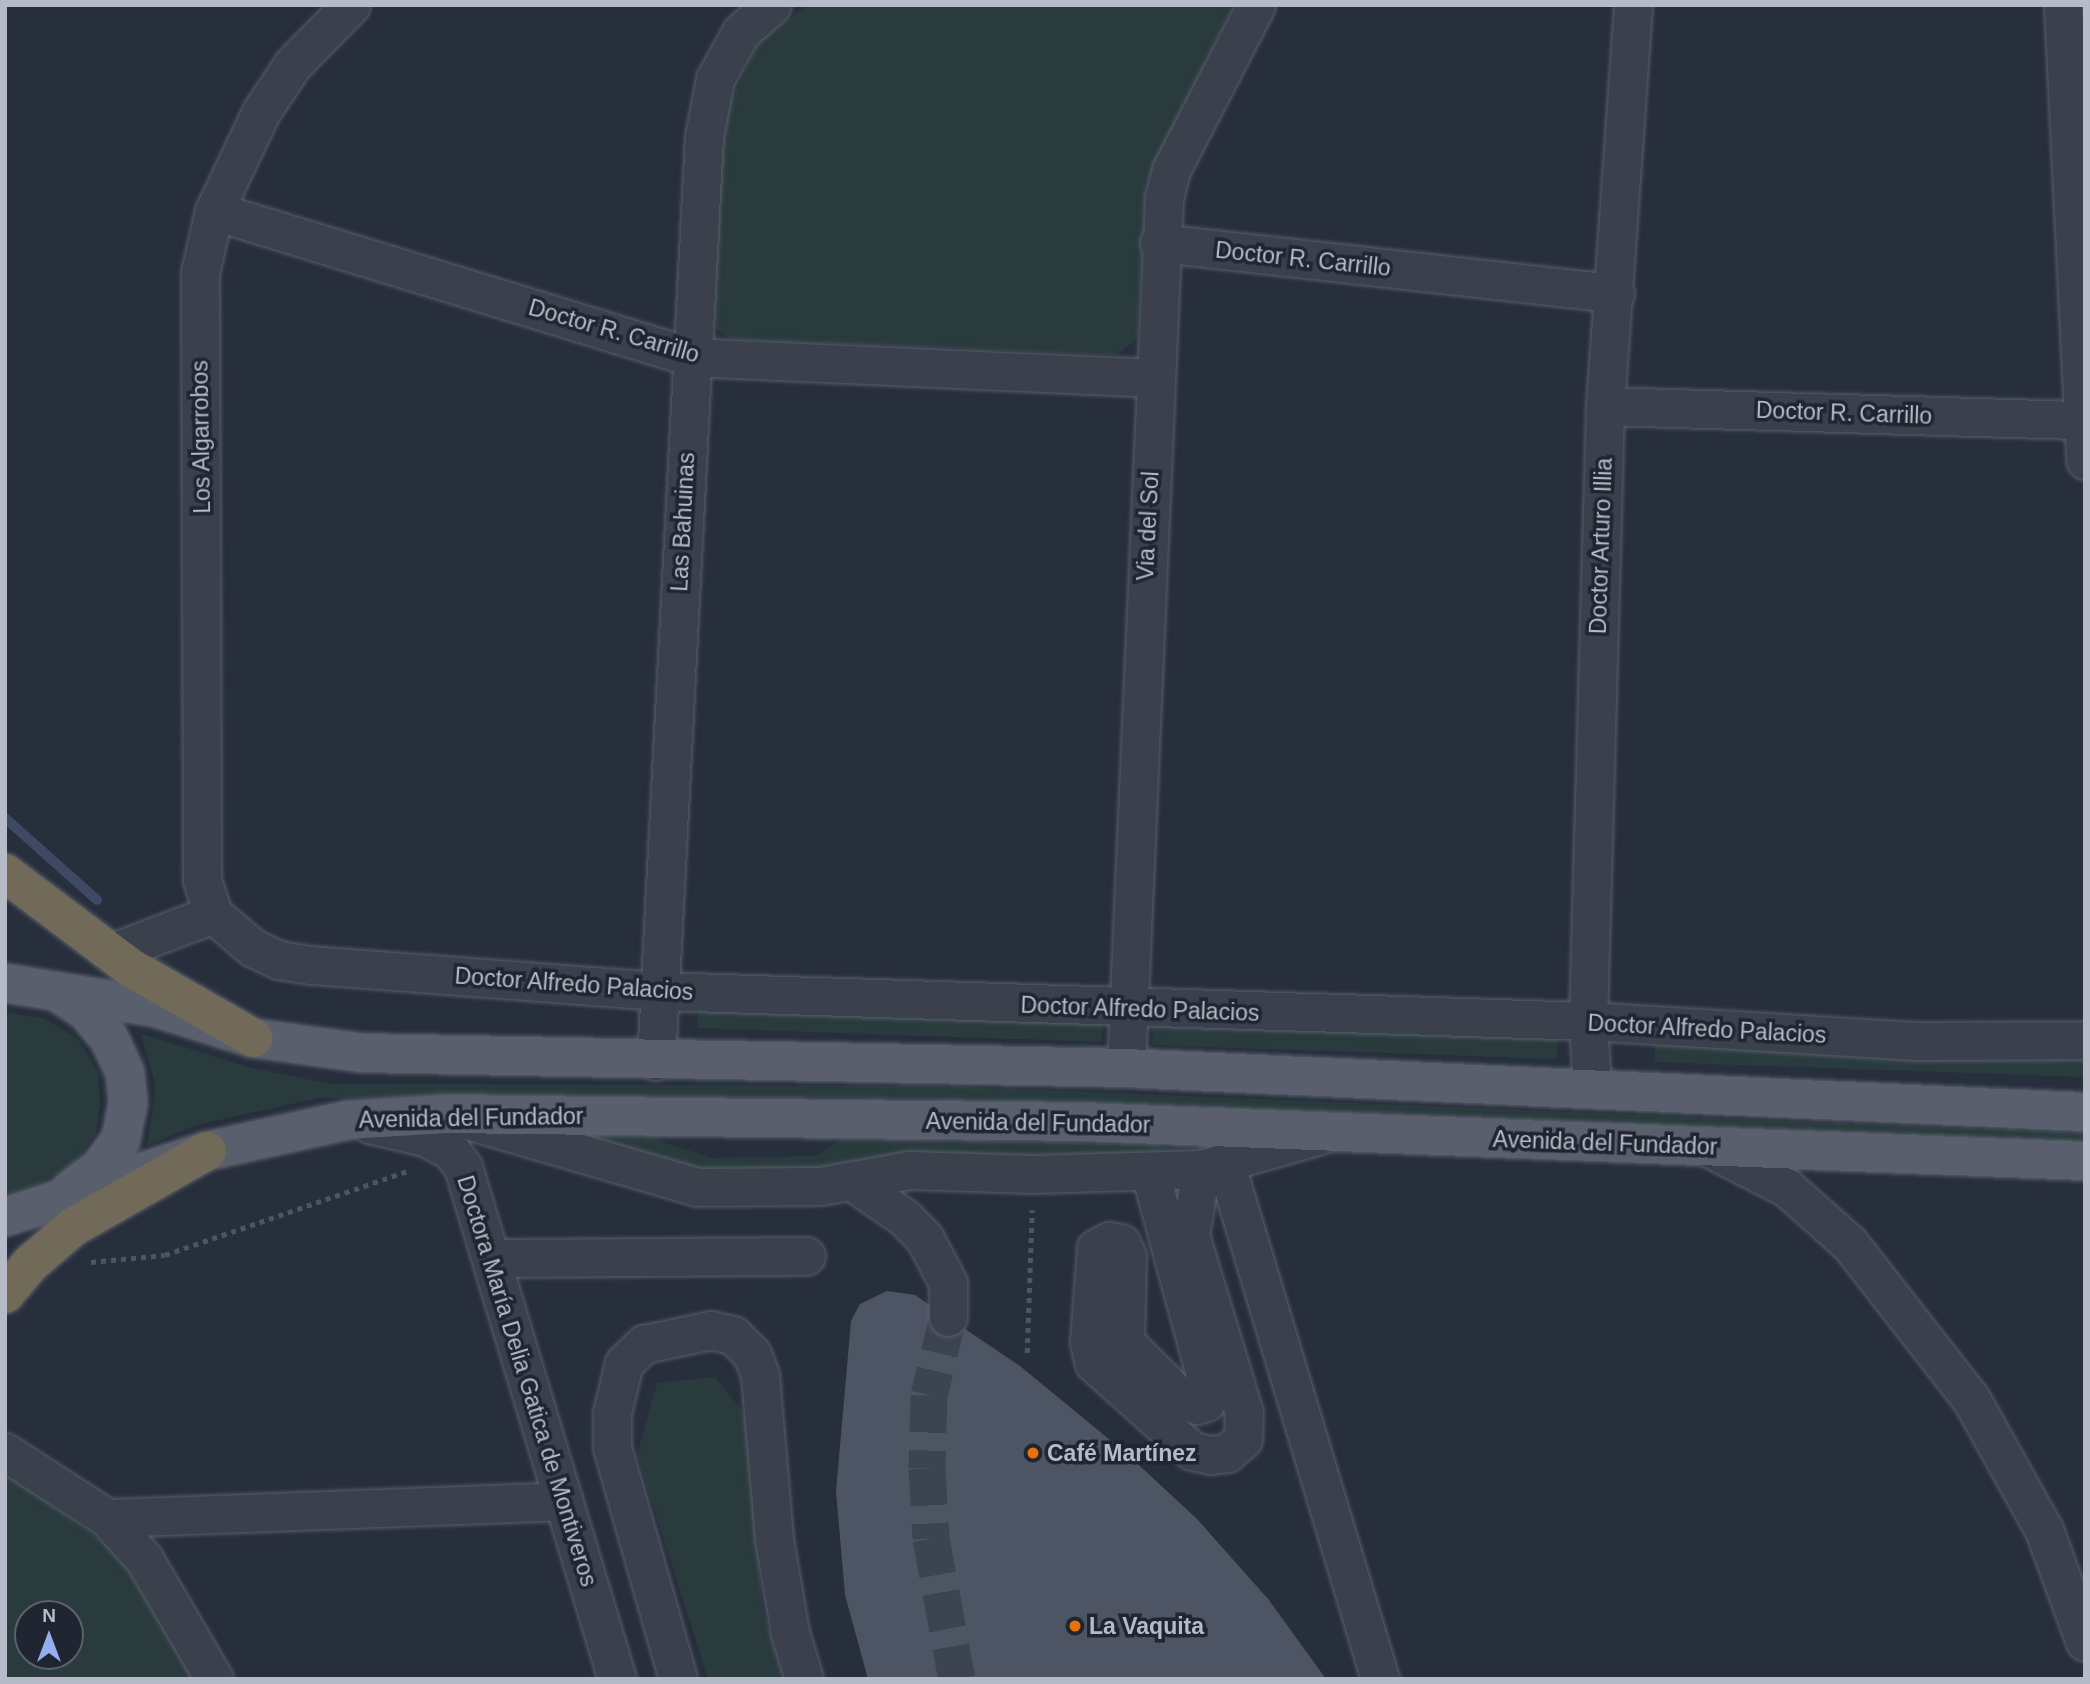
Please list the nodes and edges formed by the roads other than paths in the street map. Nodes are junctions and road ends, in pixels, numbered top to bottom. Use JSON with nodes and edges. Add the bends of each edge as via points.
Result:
{"nodes":[{"id":1,"x":351,"y":5,"type":"edge"},
{"id":2,"x":772,"y":5,"type":"edge"},
{"id":3,"x":1256,"y":5,"type":"edge"},
{"id":4,"x":1633,"y":5,"type":"edge"},
{"id":5,"x":2063,"y":5,"type":"edge"},
{"id":6,"x":214,"y":211,"type":"junction"},
{"id":7,"x":1159,"y":243,"type":"junction"},
{"id":8,"x":1615,"y":293,"type":"junction"},
{"id":9,"x":692,"y":357,"type":"junction"},
{"id":10,"x":1154,"y":378,"type":"junction"},
{"id":11,"x":1605,"y":406,"type":"junction"},
{"id":12,"x":2082,"y":420,"type":"junction"},
{"id":13,"x":2085,"y":460,"type":"edge"},
{"id":14,"x":5,"y":873,"type":"edge"},
{"id":15,"x":213,"y":914,"type":"junction"},
{"id":16,"x":110,"y":953,"type":"junction"},
{"id":17,"x":5,"y":983,"type":"edge"},
{"id":18,"x":48,"y":987,"type":"junction"},
{"id":19,"x":660,"y":992,"type":"junction"},
{"id":20,"x":1126,"y":1009,"type":"junction"},
{"id":21,"x":1588,"y":1021,"type":"junction"},
{"id":22,"x":253,"y":1038,"type":"junction"},
{"id":23,"x":2085,"y":1040,"type":"edge"},
{"id":24,"x":656,"y":1061,"type":"junction"},
{"id":25,"x":1126,"y":1068,"type":"junction"},
{"id":26,"x":1592,"y":1088,"type":"junction"},
{"id":27,"x":2085,"y":1112,"type":"edge"},
{"id":28,"x":446,"y":1114,"type":"junction"},
{"id":29,"x":348,"y":1120,"type":"junction"},
{"id":30,"x":1329,"y":1132,"type":"junction"},
{"id":31,"x":1709,"y":1148,"type":"junction"},
{"id":32,"x":208,"y":1151,"type":"junction"},
{"id":33,"x":2085,"y":1161,"type":"edge"},
{"id":34,"x":1213,"y":1165,"type":"junction"},
{"id":35,"x":1150,"y":1172,"type":"junction"},
{"id":36,"x":853,"y":1182,"type":"junction"},
{"id":37,"x":49,"y":1205,"type":"junction"},
{"id":38,"x":5,"y":1217,"type":"edge"},
{"id":39,"x":806,"y":1256,"type":"dead end"},
{"id":40,"x":492,"y":1258,"type":"junction"},
{"id":41,"x":5,"y":1294,"type":"edge"},
{"id":42,"x":948,"y":1317,"type":"tunnel mouth"},
{"id":43,"x":5,"y":1452,"type":"edge"},
{"id":44,"x":564,"y":1501,"type":"junction"},
{"id":45,"x":107,"y":1518,"type":"junction"},
{"id":46,"x":2085,"y":1642,"type":"edge"},
{"id":47,"x":214,"y":1679,"type":"edge"},
{"id":48,"x":617,"y":1679,"type":"edge"},
{"id":49,"x":678,"y":1679,"type":"edge"},
{"id":50,"x":804,"y":1679,"type":"edge"},
{"id":51,"x":1380,"y":1679,"type":"edge"}],
"edges":[{"from":1,"to":6,"type":"street","name":"Los Algarrobos","via":[[293,64],[273,93]]},
{"from":2,"to":9,"type":"street","name":"Las Bahuinas","via":[[741,32],[715,79],[704,137]]},
{"from":3,"to":7,"type":"street","name":"Via del Sol","via":[[1171,170]]},
{"from":4,"to":8,"type":"street","name":"Doctor Arturo Illia"},
{"from":5,"to":12,"type":"street"},
{"from":6,"to":9,"type":"street","name":"Doctor R. Carrillo"},
{"from":6,"to":15,"type":"street","name":"Los Algarrobos","via":[[200,273],[202,880]]},
{"from":7,"to":8,"type":"street","name":"Doctor R. Carrillo"},
{"from":7,"to":10,"type":"street","name":"Via del Sol"},
{"from":8,"to":11,"type":"street","name":"Doctor Arturo Illia"},
{"from":9,"to":10,"type":"street","name":"Doctor R. Carrillo"},
{"from":9,"to":19,"type":"street","name":"Las Bahuinas"},
{"from":10,"to":20,"type":"street","name":"Via del Sol"},
{"from":11,"to":12,"type":"street","name":"Doctor R. Carrillo"},
{"from":11,"to":21,"type":"street","name":"Doctor Arturo Illia"},
{"from":12,"to":13,"type":"street"},
{"from":14,"to":16,"type":"highway"},
{"from":15,"to":16,"type":"street"},
{"from":15,"to":19,"type":"street","name":"Doctor Alfredo Palacios","via":[[228,931],[279,960]]},
{"from":16,"to":22,"type":"highway"},
{"from":17,"to":18,"type":"main road"},
{"from":18,"to":22,"type":"main road","via":[[154,1007]]},
{"from":18,"to":37,"type":"main road","via":[[86,1011],[109,1038],[125,1073],[128,1103],[121,1139],[101,1167]]},
{"from":19,"to":20,"type":"street","name":"Doctor Alfredo Palacios"},
{"from":19,"to":24,"type":"street","name":"Las Bahuinas"},
{"from":20,"to":21,"type":"street","name":"Doctor Alfredo Palacios"},
{"from":20,"to":25,"type":"street","name":"Via del Sol"},
{"from":21,"to":23,"type":"street","name":"Doctor Alfredo Palacios","via":[[1919,1041]]},
{"from":21,"to":26,"type":"street","name":"Doctor Arturo Illia"},
{"from":22,"to":24,"type":"main road","via":[[362,1054]]},
{"from":24,"to":25,"type":"main road"},
{"from":25,"to":26,"type":"main road"},
{"from":26,"to":27,"type":"main road"},
{"from":28,"to":29,"type":"main road","name":"Avenida del Fundador"},
{"from":28,"to":30,"type":"main road","name":"Avenida del Fundador","via":[[1083,1122]]},
{"from":28,"to":36,"type":"street","via":[[697,1187]]},
{"from":29,"to":32,"type":"main road","name":"Avenida del Fundador"},
{"from":29,"to":40,"type":"street","name":"Doctora María Delia Gatica de Montiveros","via":[[425,1137],[454,1155],[463,1167]]},
{"from":30,"to":31,"type":"main road","name":"Avenida del Fundador"},
{"from":30,"to":34,"type":"street"},
{"from":31,"to":33,"type":"main road","name":"Avenida del Fundador"},
{"from":31,"to":46,"type":"street","via":[[1787,1188],[1849,1243],[1971,1399],[2044,1530]]},
{"from":32,"to":37,"type":"main road","name":"Avenida del Fundador"},
{"from":32,"to":41,"type":"highway","via":[[73,1227],[30,1264]]},
{"from":34,"to":35,"type":"street"},
{"from":34,"to":35,"type":"street","via":[[1190,1234],[1244,1413],[1243,1439],[1227,1453],[1211,1455],[1192,1451],[1094,1363],[1089,1342],[1096,1248],[1109,1241],[1121,1243],[1127,1256],[1125,1342],[1182,1399],[1206,1402],[1209,1389]]},
{"from":34,"to":51,"type":"street"},
{"from":35,"to":36,"type":"street","via":[[910,1170]]},
{"from":36,"to":42,"type":"street","via":[[905,1218],[925,1239],[948,1283]]},
{"from":37,"to":38,"type":"main road","name":"Avenida del Fundador"},
{"from":39,"to":40,"type":"street"},
{"from":40,"to":44,"type":"street","name":"Doctora María Delia Gatica de Montiveros"},
{"from":43,"to":45,"type":"street"},
{"from":44,"to":45,"type":"street"},
{"from":44,"to":48,"type":"street","name":"Doctora María Delia Gatica de Montiveros"},
{"from":45,"to":47,"type":"street","via":[[144,1559]]},
{"from":49,"to":50,"type":"street","via":[[612,1448],[612,1412],[624,1363],[644,1345],[710,1331],[733,1335],[752,1354],[760,1376],[774,1539],[790,1633]]}]}
